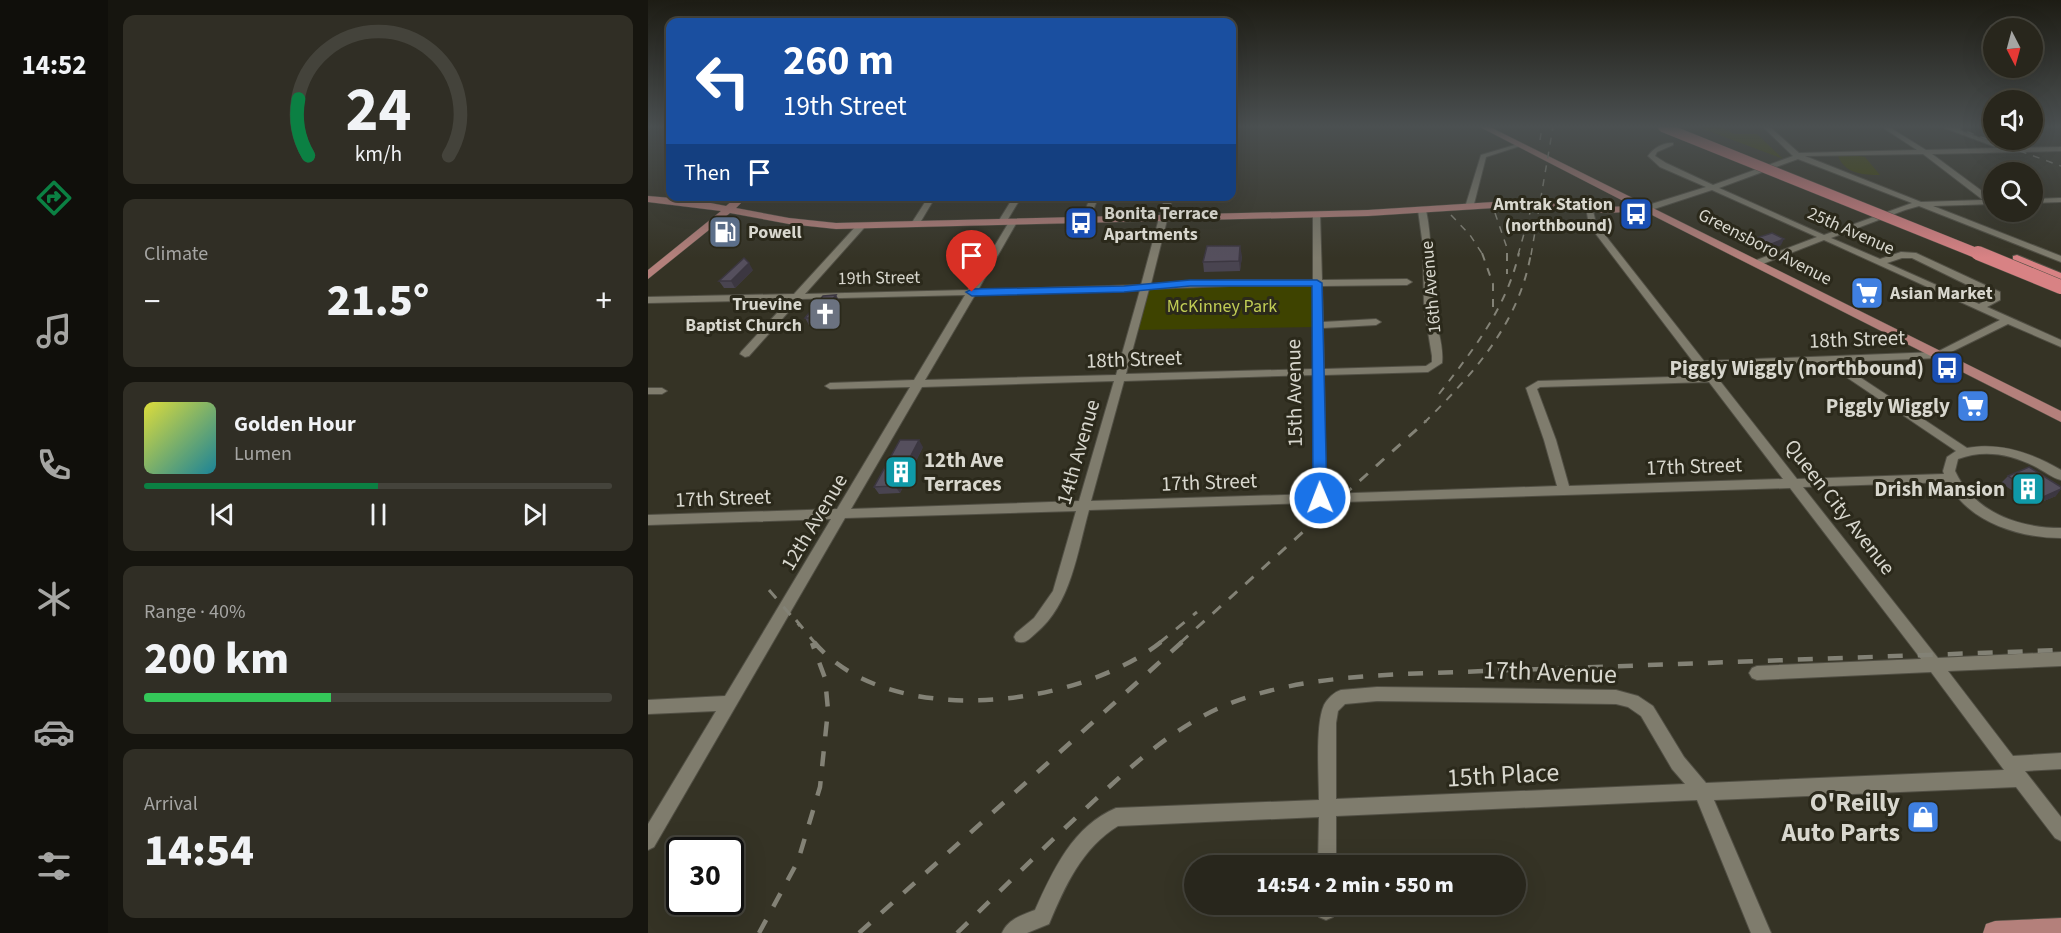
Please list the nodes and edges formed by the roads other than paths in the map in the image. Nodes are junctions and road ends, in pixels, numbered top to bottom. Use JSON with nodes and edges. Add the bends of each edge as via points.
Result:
{"nodes":[{"id":1,"x":1479,"y":171,"type":"edge"},
{"id":2,"x":1571,"y":171,"type":"edge"},
{"id":3,"x":1675,"y":171,"type":"edge"},
{"id":4,"x":1760,"y":171,"type":"edge"},
{"id":5,"x":1771,"y":171,"type":"edge"},
{"id":6,"x":1792,"y":171,"type":"edge"},
{"id":7,"x":1834,"y":171,"type":"edge"},
{"id":8,"x":1949,"y":171,"type":"edge"},
{"id":9,"x":1714,"y":188,"type":"junction"},
{"id":10,"x":1611,"y":191,"type":"junction"},
{"id":11,"x":1983,"y":195,"type":"edge"},
{"id":12,"x":648,"y":199,"type":"edge"},
{"id":13,"x":666,"y":200,"type":"edge"},
{"id":14,"x":2061,"y":200,"type":"edge"},
{"id":15,"x":675,"y":201,"type":"edge"},
{"id":16,"x":712,"y":201,"type":"edge"},
{"id":17,"x":739,"y":201,"type":"edge"},
{"id":18,"x":930,"y":201,"type":"edge"},
{"id":19,"x":1016,"y":201,"type":"edge"},
{"id":20,"x":1093,"y":201,"type":"edge"},
{"id":21,"x":1168,"y":201,"type":"edge"},
{"id":22,"x":2043,"y":201,"type":"edge"},
{"id":23,"x":1983,"y":202,"type":"edge"},
{"id":24,"x":702,"y":203,"type":"junction"},
{"id":25,"x":1470,"y":204,"type":"junction"},
{"id":26,"x":1918,"y":204,"type":"junction"},
{"id":27,"x":1648,"y":208,"type":"junction"},
{"id":28,"x":1585,"y":209,"type":"junction"},
{"id":29,"x":729,"y":210,"type":"junction"},
{"id":30,"x":1422,"y":210,"type":"junction"},
{"id":31,"x":1317,"y":214,"type":"junction"},
{"id":32,"x":1163,"y":218,"type":"junction"},
{"id":33,"x":1085,"y":220,"type":"junction"},
{"id":34,"x":1008,"y":222,"type":"junction"},
{"id":35,"x":915,"y":224,"type":"junction"},
{"id":36,"x":861,"y":226,"type":"junction"},
{"id":37,"x":1824,"y":237,"type":"junction"},
{"id":38,"x":2061,"y":259,"type":"edge"},
{"id":39,"x":1881,"y":262,"type":"junction"},
{"id":40,"x":1757,"y":263,"type":"junction"},
{"id":41,"x":648,"y":276,"type":"edge"},
{"id":42,"x":2061,"y":277,"type":"edge"},
{"id":43,"x":1407,"y":282,"type":"dead end"},
{"id":44,"x":1317,"y":283,"type":"junction"},
{"id":45,"x":1146,"y":286,"type":"junction"},
{"id":46,"x":2061,"y":287,"type":"edge"},
{"id":47,"x":972,"y":292,"type":"junction"},
{"id":48,"x":796,"y":296,"type":"junction"},
{"id":49,"x":648,"y":300,"type":"edge"},
{"id":50,"x":1980,"y":307,"type":"junction"},
{"id":51,"x":2008,"y":320,"type":"junction"},
{"id":52,"x":1376,"y":322,"type":"dead end"},
{"id":53,"x":1317,"y":325,"type":"junction"},
{"id":54,"x":2061,"y":345,"type":"edge"},
{"id":55,"x":746,"y":354,"type":"dead end"},
{"id":56,"x":1939,"y":355,"type":"junction"},
{"id":57,"x":1827,"y":360,"type":"junction"},
{"id":58,"x":1437,"y":363,"type":"joint"},
{"id":59,"x":1700,"y":364,"type":"junction"},
{"id":60,"x":1319,"y":372,"type":"junction"},
{"id":61,"x":1121,"y":379,"type":"junction"},
{"id":62,"x":1711,"y":379,"type":"junction"},
{"id":63,"x":918,"y":384,"type":"junction"},
{"id":64,"x":830,"y":386,"type":"dead end"},
{"id":65,"x":648,"y":391,"type":"edge"},
{"id":66,"x":662,"y":391,"type":"dead end"},
{"id":67,"x":2061,"y":417,"type":"edge"},
{"id":68,"x":1964,"y":451,"type":"junction"},
{"id":69,"x":2060,"y":475,"type":"edge"},
{"id":70,"x":1951,"y":478,"type":"junction"},
{"id":71,"x":1793,"y":483,"type":"junction"},
{"id":72,"x":1564,"y":490,"type":"junction"},
{"id":73,"x":1320,"y":498,"type":"junction"},
{"id":74,"x":1083,"y":505,"type":"junction"},
{"id":75,"x":842,"y":514,"type":"junction"},
{"id":76,"x":648,"y":520,"type":"edge"},
{"id":77,"x":2061,"y":533,"type":"edge"},
{"id":78,"x":1021,"y":637,"type":"dead end"},
{"id":79,"x":2061,"y":658,"type":"edge"},
{"id":80,"x":1933,"y":663,"type":"junction"},
{"id":81,"x":1757,"y":673,"type":"dead end"},
{"id":82,"x":729,"y":703,"type":"junction"},
{"id":83,"x":648,"y":707,"type":"edge"},
{"id":84,"x":2061,"y":761,"type":"edge"},
{"id":85,"x":2014,"y":771,"type":"junction"},
{"id":86,"x":1702,"y":791,"type":"junction"},
{"id":87,"x":1328,"y":808,"type":"junction"},
{"id":88,"x":2061,"y":832,"type":"edge"},
{"id":89,"x":648,"y":841,"type":"edge"},
{"id":90,"x":1327,"y":855,"type":"edge"},
{"id":91,"x":2061,"y":930,"type":"edge"},
{"id":92,"x":1012,"y":933,"type":"edge"},
{"id":93,"x":1761,"y":933,"type":"edge"},
{"id":94,"x":1995,"y":933,"type":"edge"}],
"edges":[{"from":1,"to":25,"type":"street"},
{"from":2,"to":10,"type":"main road","name":"Greensboro Avenue"},
{"from":3,"to":9,"type":"street","name":"25th Avenue"},
{"from":4,"to":9,"type":"street"},
{"from":5,"to":46,"type":"highway","bridge":true},
{"from":6,"to":42,"type":"highway"},
{"from":7,"to":26,"type":"street"},
{"from":8,"to":11,"type":"street"},
{"from":9,"to":27,"type":"street"},
{"from":9,"to":37,"type":"street","name":"25th Avenue"},
{"from":10,"to":27,"type":"main road","name":"Greensboro Avenue"},
{"from":10,"to":28,"type":"main road","via":[[1607,198]]},
{"from":12,"to":13,"type":"main road"},
{"from":14,"to":22,"type":"street"},
{"from":15,"to":24,"type":"main road"},
{"from":16,"to":24,"type":"main road"},
{"from":17,"to":29,"type":"main road"},
{"from":18,"to":35,"type":"street"},
{"from":19,"to":34,"type":"street","name":"12th Avenue"},
{"from":20,"to":33,"type":"street"},
{"from":21,"to":32,"type":"street","name":"14th Avenue"},
{"from":23,"to":26,"type":"street"},
{"from":24,"to":29,"type":"main road"},
{"from":25,"to":28,"type":"main road","via":[[1525,203]]},
{"from":25,"to":30,"type":"main road"},
{"from":26,"to":37,"type":"street"},
{"from":26,"to":38,"type":"street"},
{"from":27,"to":28,"type":"main road"},
{"from":27,"to":40,"type":"main road","name":"Greensboro Avenue"},
{"from":28,"to":59,"type":"street","name":"Queen City Avenue"},
{"from":29,"to":36,"type":"main road","via":[[804,225]]},
{"from":29,"to":41,"type":"main road"},
{"from":30,"to":31,"type":"main road"},
{"from":30,"to":58,"type":"street","name":"16th Avenue"},
{"from":31,"to":32,"type":"main road"},
{"from":31,"to":44,"type":"street","name":"15th Avenue"},
{"from":32,"to":33,"type":"main road"},
{"from":32,"to":45,"type":"street","name":"14th Avenue"},
{"from":33,"to":34,"type":"main road"},
{"from":34,"to":35,"type":"main road"},
{"from":34,"to":47,"type":"street","name":"12th Avenue"},
{"from":35,"to":36,"type":"main road"},
{"from":36,"to":48,"type":"street"},
{"from":37,"to":39,"type":"street","name":"25th Avenue"},
{"from":37,"to":40,"type":"street"},
{"from":39,"to":50,"type":"street","name":"25th Avenue"},
{"from":39,"to":50,"type":"street","via":[[1913,255],[1997,294],[1997,298]]},
{"from":40,"to":56,"type":"main road","name":"Greensboro Avenue"},
{"from":43,"to":44,"type":"street","name":"19th Street"},
{"from":44,"to":45,"type":"street","name":"19th Street"},
{"from":44,"to":53,"type":"street","name":"15th Avenue"},
{"from":45,"to":47,"type":"street","name":"19th Street"},
{"from":45,"to":61,"type":"street","name":"14th Avenue"},
{"from":47,"to":48,"type":"street","name":"19th Street"},
{"from":47,"to":63,"type":"street","name":"12th Avenue"},
{"from":48,"to":49,"type":"street","name":"19th Street"},
{"from":48,"to":55,"type":"street"},
{"from":50,"to":51,"type":"street","name":"25th Avenue"},
{"from":51,"to":54,"type":"street","name":"25th Avenue"},
{"from":51,"to":56,"type":"street","name":"18th Street"},
{"from":52,"to":53,"type":"street"},
{"from":53,"to":60,"type":"street","name":"15th Avenue"},
{"from":56,"to":57,"type":"street","name":"18th Street"},
{"from":56,"to":67,"type":"main road","name":"Greensboro Avenue"},
{"from":57,"to":59,"type":"street","name":"18th Street"},
{"from":57,"to":68,"type":"street"},
{"from":58,"to":60,"type":"street","name":"18th Street","via":[[1428,369]]},
{"from":59,"to":62,"type":"street","name":"Queen City Avenue"},
{"from":60,"to":61,"type":"street","name":"18th Street"},
{"from":60,"to":73,"type":"street","name":"15th Avenue"},
{"from":61,"to":63,"type":"street","name":"18th Street"},
{"from":61,"to":74,"type":"street","name":"14th Avenue"},
{"from":62,"to":71,"type":"street","name":"Queen City Avenue"},
{"from":62,"to":72,"type":"street","via":[[1538,384],[1531,388]]},
{"from":63,"to":64,"type":"street","name":"18th Street"},
{"from":63,"to":75,"type":"street","name":"12th Avenue"},
{"from":65,"to":66,"type":"street"},
{"from":68,"to":69,"type":"street","via":[[2005,452],[2032,460]]},
{"from":68,"to":70,"type":"street","via":[[1950,463]]},
{"from":70,"to":71,"type":"street","name":"17th Street"},
{"from":70,"to":77,"type":"street","via":[[1962,495],[2000,520],[2029,530]]},
{"from":71,"to":72,"type":"street","name":"17th Street"},
{"from":71,"to":80,"type":"street","name":"Queen City Avenue"},
{"from":72,"to":73,"type":"street","name":"17th Street"},
{"from":73,"to":74,"type":"street","name":"17th Street"},
{"from":74,"to":75,"type":"street","name":"17th Street"},
{"from":74,"to":78,"type":"street","name":"14th Avenue","via":[[1059,593],[1040,622]]},
{"from":75,"to":76,"type":"street","name":"17th Street"},
{"from":75,"to":82,"type":"street","name":"12th Avenue"},
{"from":79,"to":80,"type":"street"},
{"from":80,"to":81,"type":"street"},
{"from":80,"to":85,"type":"street","name":"Queen City Avenue"},
{"from":82,"to":83,"type":"street"},
{"from":82,"to":89,"type":"street","name":"12th Avenue"},
{"from":84,"to":85,"type":"street","name":"15th Place"},
{"from":85,"to":86,"type":"street","name":"15th Place"},
{"from":85,"to":88,"type":"street","name":"Queen City Avenue"},
{"from":86,"to":87,"type":"street","name":"15th Place"},
{"from":86,"to":87,"type":"street","name":"17th Avenue","via":[[1678,763],[1647,711],[1632,701],[1599,695],[1377,694],[1341,697],[1331,708]]},
{"from":86,"to":93,"type":"street","name":"17th Avenue"},
{"from":87,"to":90,"type":"street"},
{"from":87,"to":92,"type":"street","name":"15th Place","via":[[1116,817],[1099,826],[1084,842],[1058,878],[1042,916]]},
{"from":91,"to":94,"type":"main road"}]}
